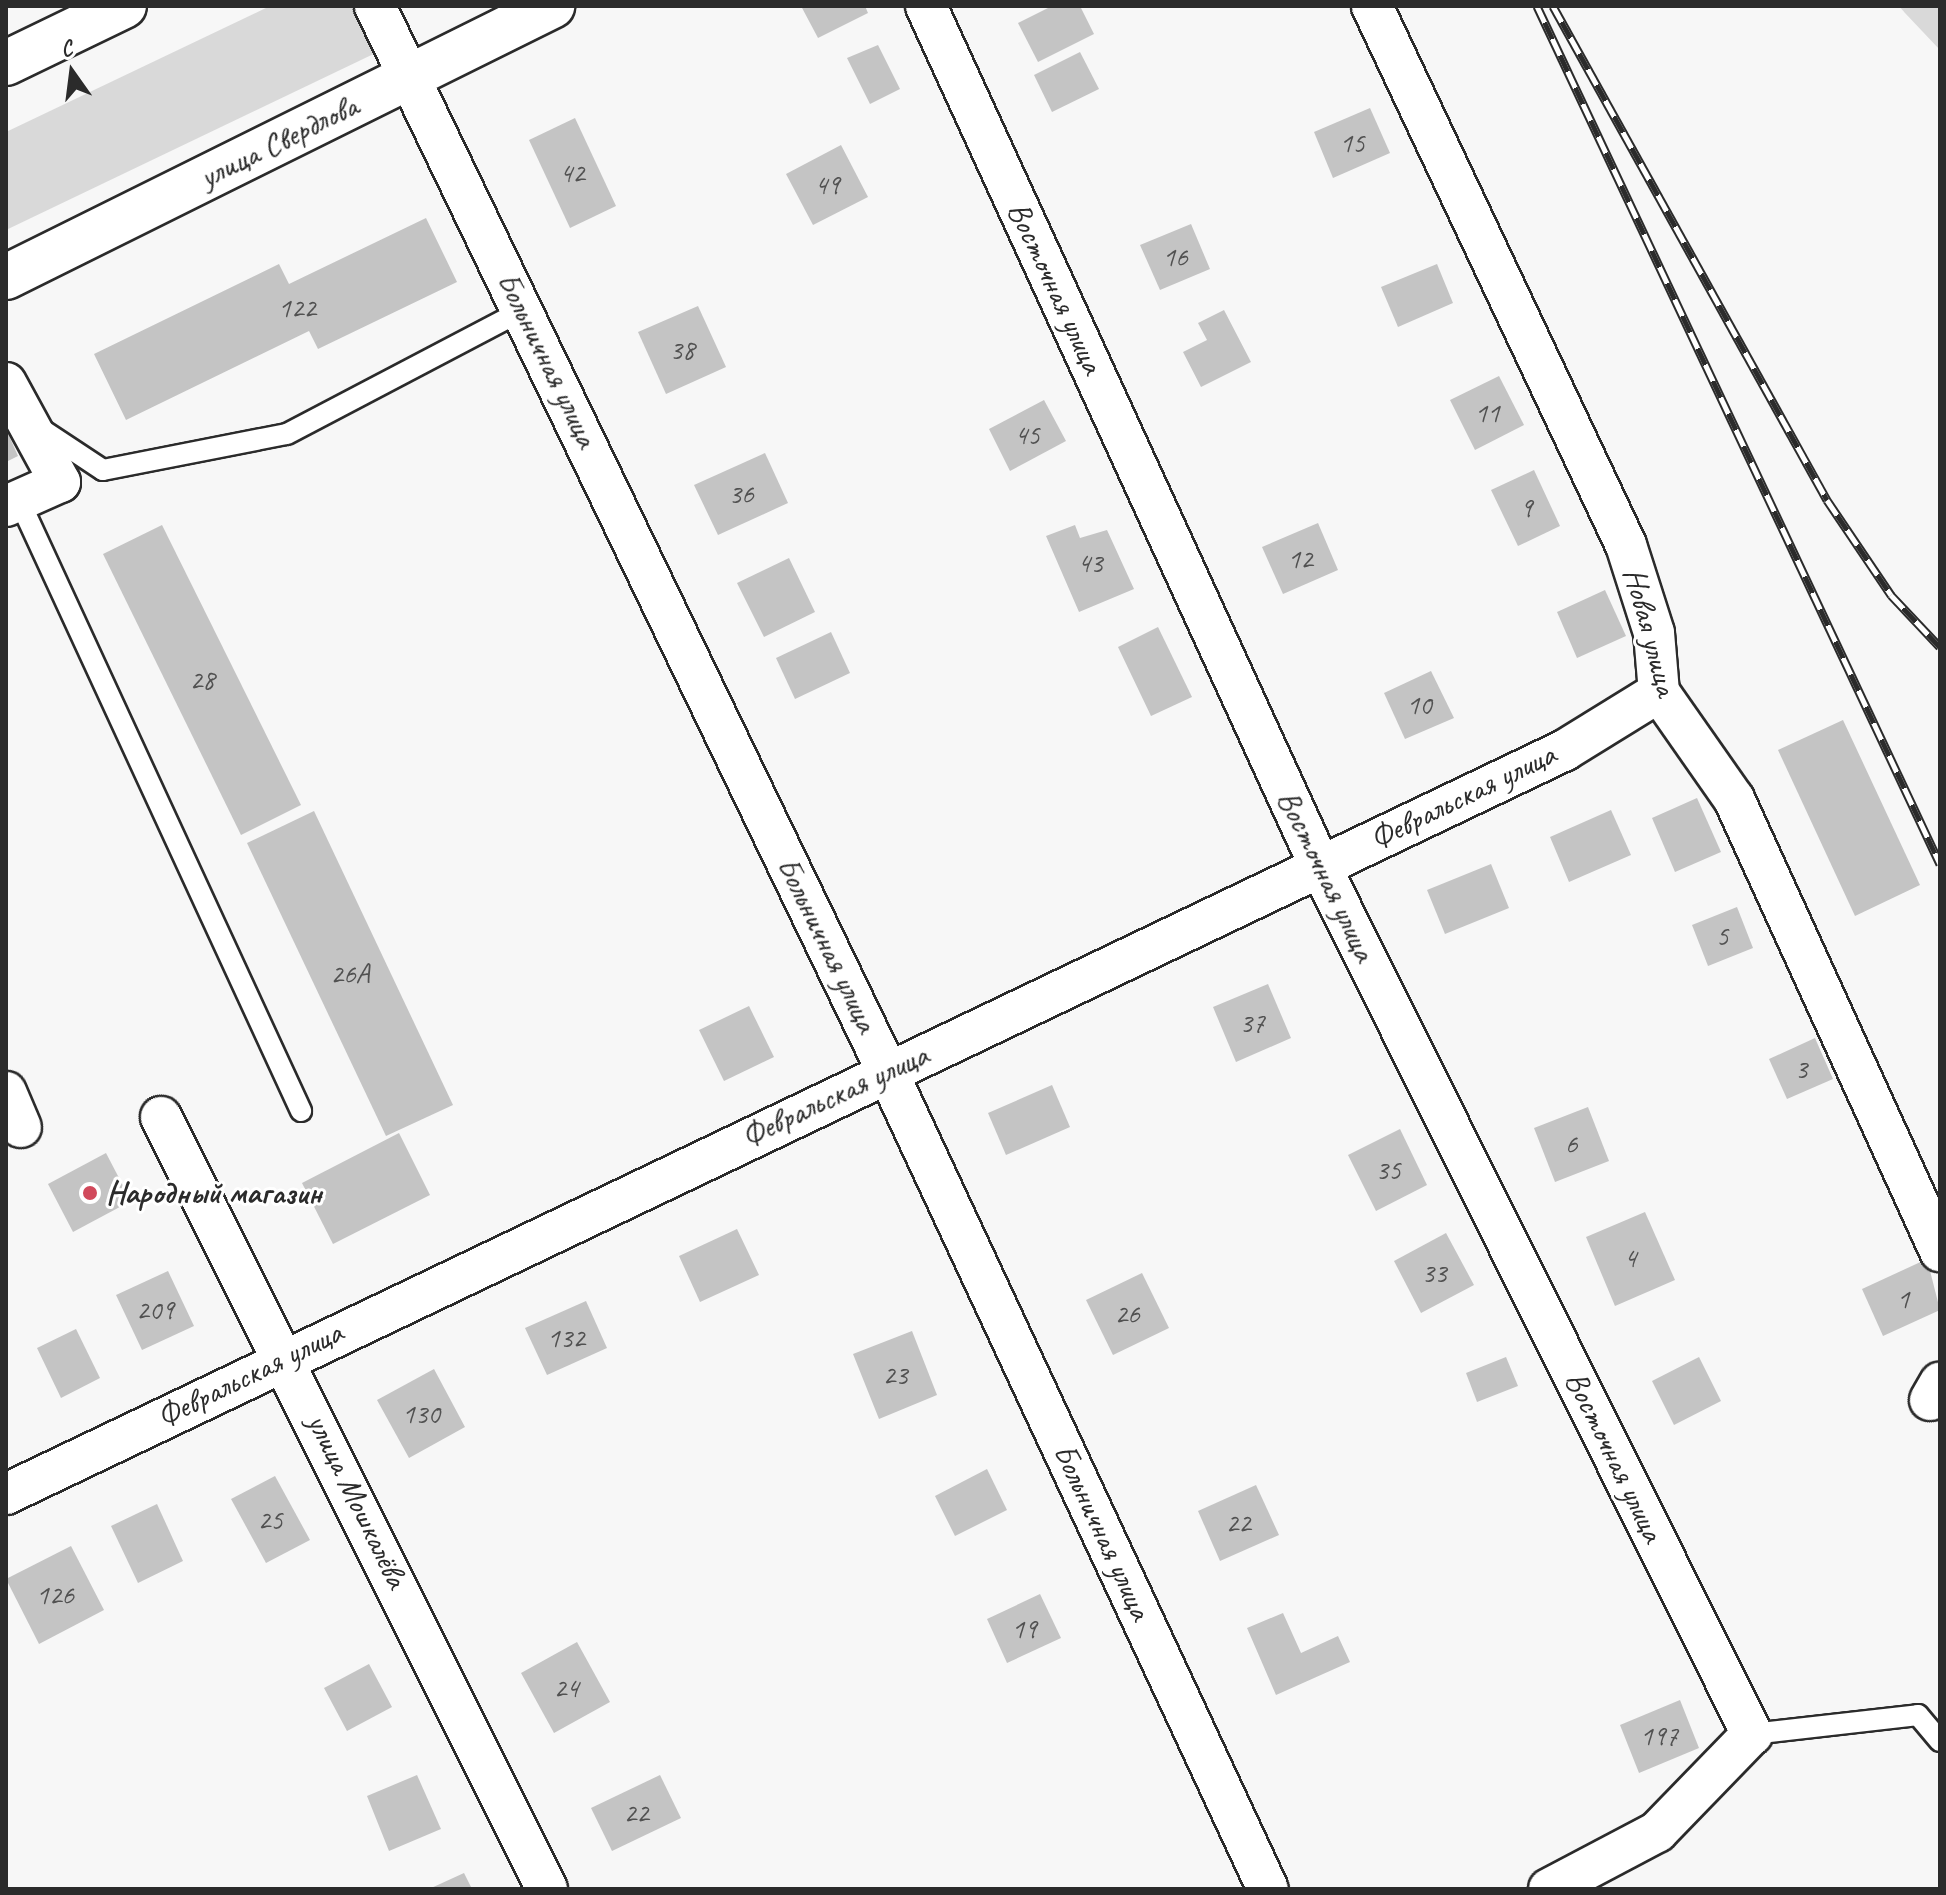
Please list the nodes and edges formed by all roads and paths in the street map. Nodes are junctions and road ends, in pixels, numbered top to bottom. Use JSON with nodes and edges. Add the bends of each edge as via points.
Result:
{"nodes":[{"id":1,"x":124,"y":6,"type":"edge"},
{"id":2,"x":375,"y":6,"type":"edge"},
{"id":3,"x":552,"y":6,"type":"edge"},
{"id":4,"x":926,"y":6,"type":"edge"},
{"id":5,"x":1372,"y":6,"type":"edge"},
{"id":6,"x":6,"y":63,"type":"edge"},
{"id":7,"x":412,"y":77,"type":"junction"},
{"id":8,"x":6,"y":277,"type":"edge"},
{"id":9,"x":523,"y":310,"type":"junction"},
{"id":10,"x":6,"y":383,"type":"edge"},
{"id":11,"x":26,"y":418,"type":"junction"},
{"id":12,"x":13,"y":503,"type":"edge"},
{"id":13,"x":1659,"y":692,"type":"junction"},
{"id":14,"x":1320,"y":866,"type":"junction"},
{"id":15,"x":887,"y":1071,"type":"junction"},
{"id":16,"x":301,"y":1111,"type":"dead end"},
{"id":17,"x":161,"y":1117,"type":"dead end"},
{"id":18,"x":1940,"y":1251,"type":"edge"},
{"id":19,"x":287,"y":1357,"type":"junction"},
{"id":20,"x":6,"y":1494,"type":"edge"},
{"id":21,"x":1752,"y":1734,"type":"junction"},
{"id":22,"x":1940,"y":1741,"type":"edge"},
{"id":23,"x":547,"y":1889,"type":"edge"},
{"id":24,"x":1268,"y":1889,"type":"edge"},
{"id":25,"x":1549,"y":1889,"type":"edge"}],
"edges":[{"from":1,"to":6,"type":"main road"},
{"from":2,"to":7,"type":"street","name":"Больничная улица"},
{"from":3,"to":7,"type":"main road","name":"улица Свердлова"},
{"from":4,"to":14,"type":"street","name":"Восточная улица"},
{"from":5,"to":13,"type":"street","name":"Новая улица","via":[[1626,545],[1654,633]]},
{"from":7,"to":8,"type":"main road","name":"улица Свердлова"},
{"from":7,"to":9,"type":"street","name":"Больничная улица"},
{"from":9,"to":11,"type":"lane","via":[[287,434],[103,470]]},
{"from":9,"to":15,"type":"street","name":"Больничная улица"},
{"from":10,"to":11,"type":"street"},
{"from":11,"to":12,"type":"street","via":[[60,482]]},
{"from":12,"to":16,"type":"lane"},
{"from":13,"to":14,"type":"street","name":"Февральская улица","via":[[1565,750]]},
{"from":13,"to":18,"type":"street","name":"Новая улица","via":[[1734,799]]},
{"from":14,"to":15,"type":"street","name":"Февральская улица"},
{"from":14,"to":21,"type":"street","name":"Восточная улица"},
{"from":15,"to":19,"type":"street","name":"Февральская улица"},
{"from":15,"to":24,"type":"street","name":"Больничная улица"},
{"from":17,"to":19,"type":"street","name":"улица Мошкалёва"},
{"from":19,"to":20,"type":"street","name":"Февральская улица"},
{"from":19,"to":23,"type":"street","name":"улица Мошкалёва"},
{"from":21,"to":22,"type":"lane","via":[[1918,1715]]},
{"from":21,"to":25,"type":"street","via":[[1657,1832]]}]}
